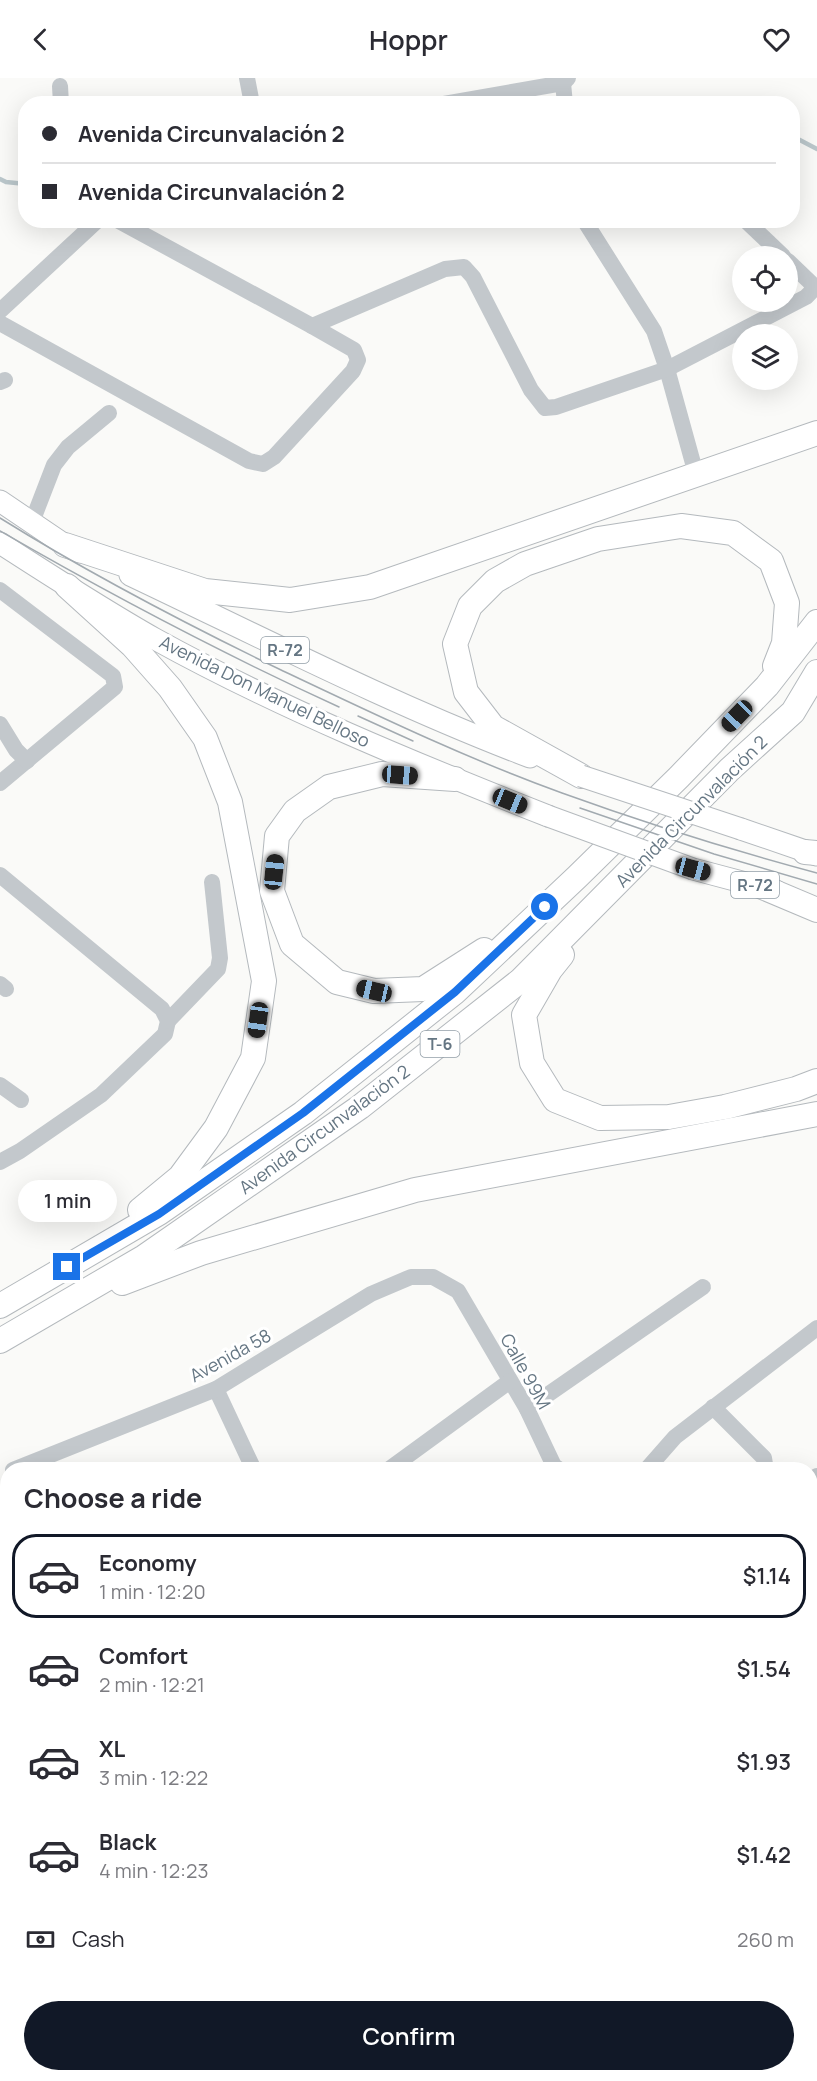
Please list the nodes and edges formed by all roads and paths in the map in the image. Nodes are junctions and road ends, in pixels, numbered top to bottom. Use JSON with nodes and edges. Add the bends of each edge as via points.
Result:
{"nodes":[{"id":1,"x":247,"y":78,"type":"edge"},
{"id":2,"x":565,"y":81,"type":"edge"},
{"id":3,"x":60,"y":86,"type":"dead end"},
{"id":4,"x":61,"y":96,"type":"edge"},
{"id":5,"x":250,"y":96,"type":"edge"},
{"id":6,"x":486,"y":96,"type":"edge"},
{"id":7,"x":89,"y":228,"type":"edge"},
{"id":8,"x":132,"y":228,"type":"edge"},
{"id":9,"x":589,"y":228,"type":"edge"},
{"id":10,"x":753,"y":228,"type":"edge"},
{"id":11,"x":772,"y":246,"type":"edge"},
{"id":12,"x":798,"y":271,"type":"edge"},
{"id":13,"x":798,"y":301,"type":"edge"},
{"id":14,"x":0,"y":310,"type":"edge"},
{"id":15,"x":777,"y":312,"type":"edge"},
{"id":16,"x":0,"y":323,"type":"edge"},
{"id":17,"x":312,"y":326,"type":"junction"},
{"id":18,"x":667,"y":369,"type":"junction"},
{"id":19,"x":109,"y":413,"type":"dead end"},
{"id":20,"x":817,"y":433,"type":"edge"},
{"id":21,"x":696,"y":474,"type":"junction"},
{"id":22,"x":0,"y":501,"type":"edge"},
{"id":23,"x":32,"y":522,"type":"junction"},
{"id":24,"x":0,"y":543,"type":"edge"},
{"id":25,"x":65,"y":545,"type":"junction"},
{"id":26,"x":67,"y":586,"type":"junction"},
{"id":27,"x":0,"y":590,"type":"edge"},
{"id":28,"x":817,"y":622,"type":"edge"},
{"id":29,"x":817,"y":672,"type":"edge"},
{"id":30,"x":767,"y":686,"type":"junction"},
{"id":31,"x":817,"y":693,"type":"edge"},
{"id":32,"x":793,"y":712,"type":"junction"},
{"id":33,"x":0,"y":724,"type":"edge"},
{"id":34,"x":27,"y":761,"type":"junction"},
{"id":35,"x":581,"y":776,"type":"junction"},
{"id":36,"x":455,"y":779,"type":"junction"},
{"id":37,"x":0,"y":783,"type":"edge"},
{"id":38,"x":813,"y":853,"type":"edge"},
{"id":39,"x":633,"y":868,"type":"junction"},
{"id":40,"x":0,"y":875,"type":"edge"},
{"id":41,"x":212,"y":882,"type":"dead end"},
{"id":42,"x":759,"y":886,"type":"junction"},
{"id":43,"x":817,"y":902,"type":"edge"},
{"id":44,"x":817,"y":910,"type":"edge"},
{"id":45,"x":530,"y":922,"type":"junction"},
{"id":46,"x":168,"y":1021,"type":"junction"},
{"id":47,"x":817,"y":1081,"type":"edge"},
{"id":48,"x":0,"y":1085,"type":"edge"},
{"id":49,"x":21,"y":1100,"type":"dead end"},
{"id":50,"x":817,"y":1114,"type":"edge"},
{"id":51,"x":0,"y":1162,"type":"edge"},
{"id":52,"x":84,"y":1257,"type":"junction"},
{"id":53,"x":704,"y":1287,"type":"dead end"},
{"id":54,"x":458,"y":1291,"type":"joint"},
{"id":55,"x":0,"y":1306,"type":"edge"},
{"id":56,"x":52,"y":1310,"type":"junction"},
{"id":57,"x":817,"y":1328,"type":"edge"},
{"id":58,"x":0,"y":1341,"type":"edge"},
{"id":59,"x":510,"y":1381,"type":"junction"},
{"id":60,"x":216,"y":1389,"type":"junction"},
{"id":61,"x":713,"y":1407,"type":"junction"},
{"id":62,"x":527,"y":1409,"type":"junction"},
{"id":63,"x":33,"y":1462,"type":"edge"},
{"id":64,"x":250,"y":1462,"type":"edge"},
{"id":65,"x":399,"y":1462,"type":"edge"},
{"id":66,"x":553,"y":1462,"type":"edge"},
{"id":67,"x":653,"y":1462,"type":"edge"},
{"id":68,"x":765,"y":1462,"type":"edge"}],
"edges":[{"from":1,"to":5,"type":"street"},
{"from":2,"to":6,"type":"street"},
{"from":3,"to":4,"type":"street"},
{"from":7,"to":14,"type":"street"},
{"from":8,"to":17,"type":"street"},
{"from":9,"to":18,"type":"street","via":[[654,331]]},
{"from":10,"to":11,"type":"street"},
{"from":12,"to":13,"type":"street","via":[[812,284],[812,291]]},
{"from":15,"to":18,"type":"street"},
{"from":16,"to":17,"type":"street","via":[[249,461],[263,464],[274,457],[353,371],[358,360],[354,350]]},
{"from":17,"to":18,"type":"street","via":[[445,269],[464,267],[473,277],[531,390],[545,408]]},
{"from":18,"to":21,"type":"street"},
{"from":19,"to":23,"type":"street","via":[[68,447],[54,465]]},
{"from":20,"to":21,"type":"highway"},
{"from":21,"to":25,"type":"highway","via":[[370,587],[290,600],[205,591]]},
{"from":22,"to":23,"type":"main road","number":"R-72"},
{"from":23,"to":25,"type":"main road","number":"R-72"},
{"from":24,"to":26,"type":"main road","name":"Avenida Don Manuel Belloso","number":"R-72"},
{"from":25,"to":35,"type":"main road","number":"R-72","via":[[457,729]]},
{"from":26,"to":36,"type":"main road","name":"Avenida Don Manuel Belloso","number":"R-72","via":[[155,639],[301,712]]},
{"from":26,"to":52,"type":"highway","via":[[132,645],[170,688],[205,738],[230,802],[264,981],[253,1058],[216,1128],[180,1177]]},
{"from":27,"to":34,"type":"street","via":[[113,676],[115,687]]},
{"from":28,"to":30,"type":"highway","name":"Avenida Circunvalación 2","number":"T-6"},
{"from":29,"to":32,"type":"highway","name":"Avenida Circunvalación 2","number":"T-6"},
{"from":30,"to":35,"type":"highway","via":[[784,644],[787,603],[771,561],[733,533],[681,526],[598,539],[525,564],[495,582],[470,606],[455,644],[466,692],[493,727]]},
{"from":30,"to":45,"type":"highway","name":"Avenida Circunvalación 2","number":"T-6"},
{"from":31,"to":32,"type":"highway"},
{"from":32,"to":39,"type":"highway","name":"Avenida Circunvalación 2","number":"T-6","via":[[729,770]]},
{"from":33,"to":34,"type":"street"},
{"from":34,"to":37,"type":"street"},
{"from":35,"to":38,"type":"main road","number":"R-72","bridge":true},
{"from":36,"to":42,"type":"main road","name":"Avenida Don Manuel Belloso","number":"R-72","bridge":true,"via":[[693,869]]},
{"from":36,"to":45,"type":"highway","via":[[382,774],[329,787],[294,811],[277,836],[272,891],[292,944],[337,982],[374,991],[423,989]]},
{"from":39,"to":47,"type":"highway","via":[[550,970],[524,1015],[532,1063],[555,1100],[600,1118],[669,1117],[725,1107]]},
{"from":39,"to":56,"type":"highway","name":"Avenida Circunvalación 2","number":"T-6","via":[[521,980],[360,1107],[144,1257]]},
{"from":40,"to":46,"type":"street","via":[[162,1009]]},
{"from":41,"to":46,"type":"street","via":[[218,969]]},
{"from":42,"to":43,"type":"main road","name":"Avenida Don Manuel Belloso","number":"R-72"},
{"from":42,"to":44,"type":"highway"},
{"from":45,"to":52,"type":"highway","name":"Avenida Circunvalación 2","number":"T-6","via":[[455,992],[303,1113],[159,1214]]},
{"from":46,"to":51,"type":"street","via":[[165,1034],[101,1095]]},
{"from":48,"to":49,"type":"street"},
{"from":50,"to":56,"type":"highway","via":[[415,1190],[201,1253]]},
{"from":52,"to":55,"type":"highway","name":"Avenida Circunvalación 2","number":"T-6"},
{"from":53,"to":62,"type":"street"},
{"from":54,"to":59,"type":"street","name":"Calle 99M"},
{"from":54,"to":60,"type":"street","name":"Avenida 58","via":[[433,1277],[411,1276],[371,1294]]},
{"from":56,"to":58,"type":"highway","name":"Avenida Circunvalación 2","number":"T-6"},
{"from":57,"to":61,"type":"street"},
{"from":59,"to":62,"type":"street","name":"Calle 99M"},
{"from":59,"to":65,"type":"street"},
{"from":60,"to":63,"type":"street","name":"Avenida 58"},
{"from":60,"to":64,"type":"street"},
{"from":61,"to":67,"type":"street","via":[[675,1437]]},
{"from":61,"to":68,"type":"street"},
{"from":62,"to":66,"type":"street","name":"Calle 99M"}]}
